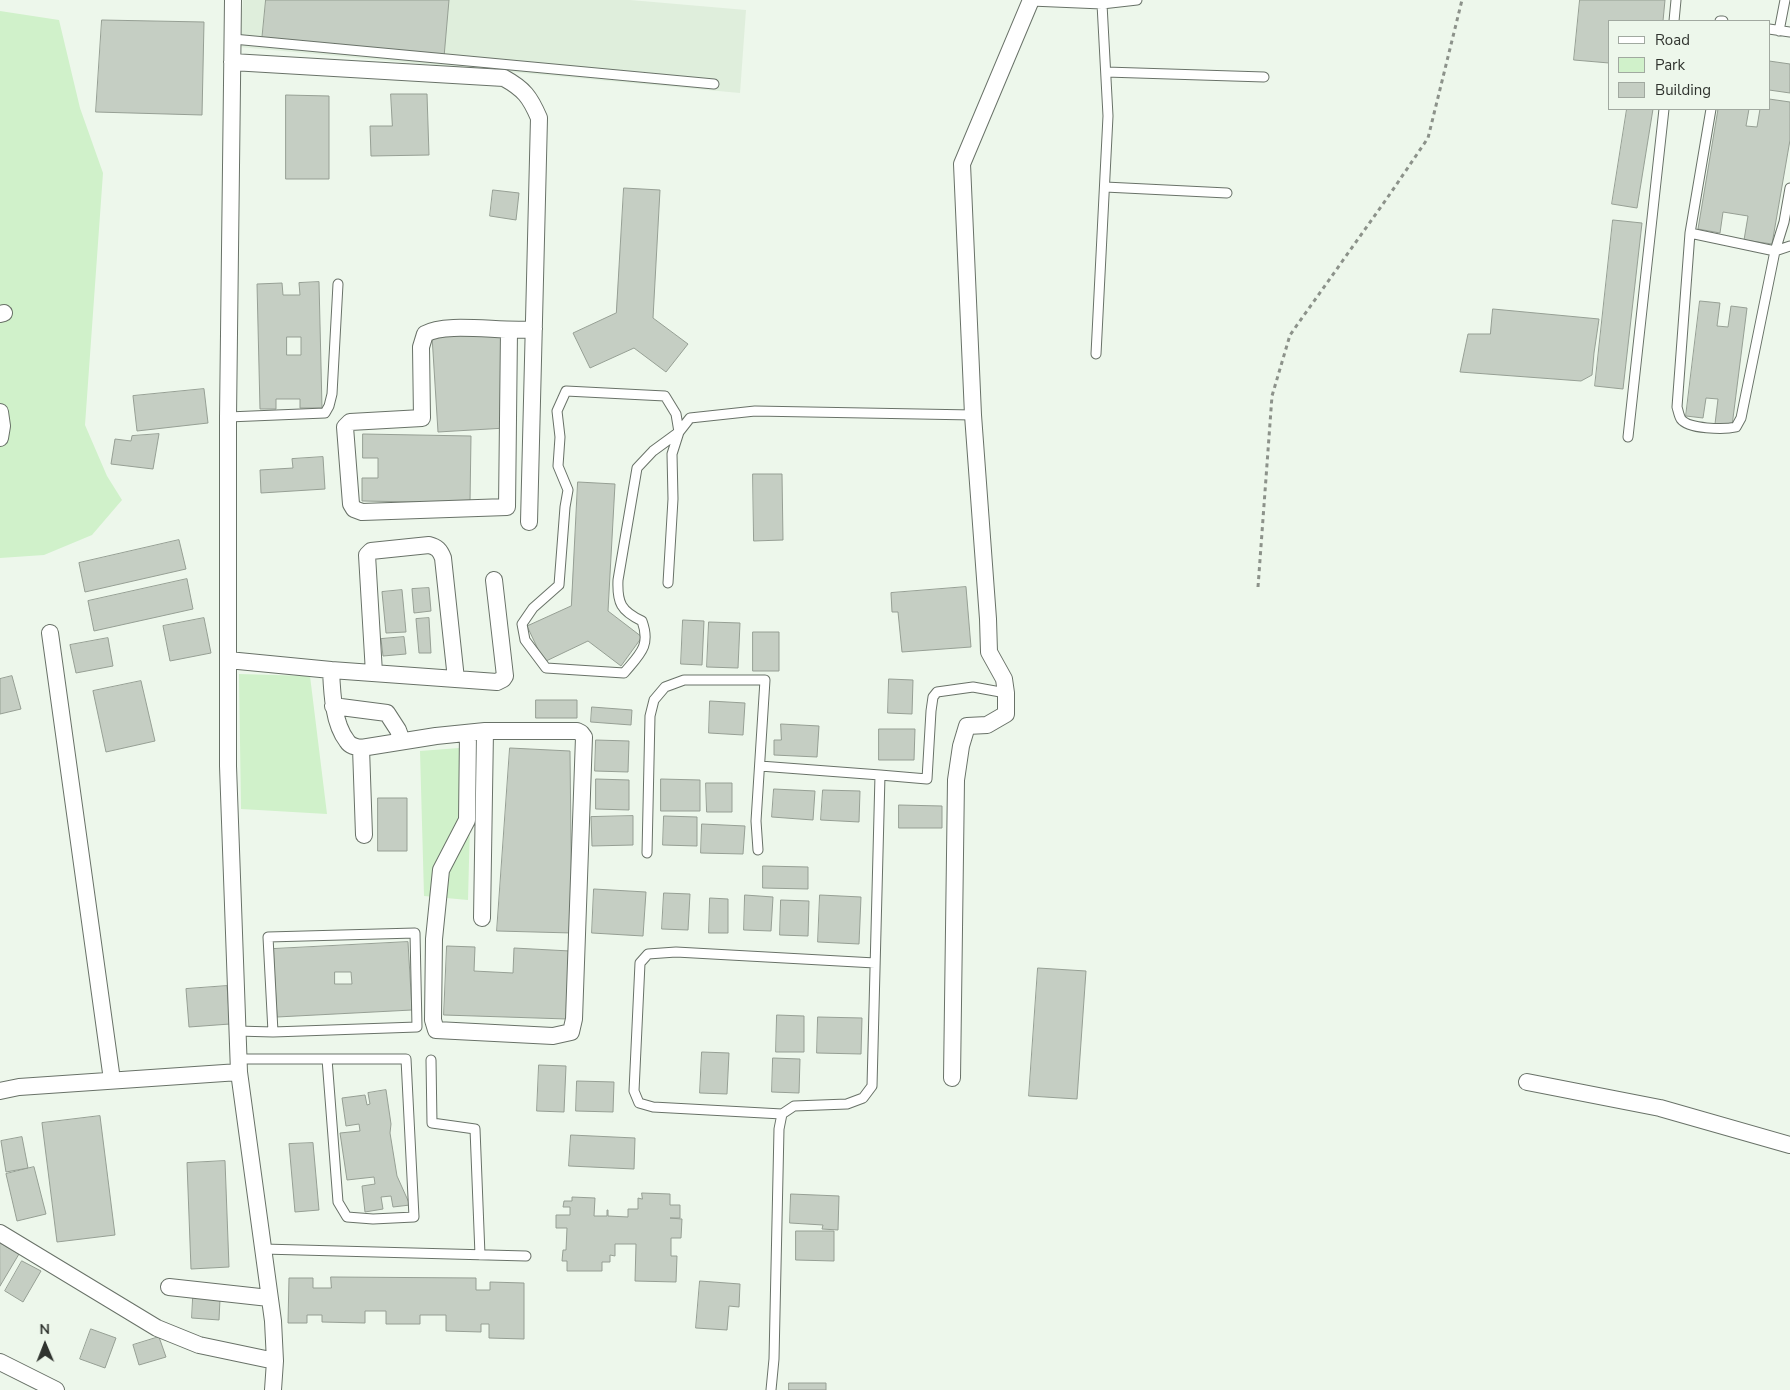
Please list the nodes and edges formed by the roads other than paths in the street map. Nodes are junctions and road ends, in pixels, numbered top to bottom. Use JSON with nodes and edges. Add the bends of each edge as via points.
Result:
{"nodes":[{"id":1,"x":233,"y":0,"type":"edge"},
{"id":2,"x":1137,"y":0,"type":"edge"},
{"id":3,"x":1676,"y":0,"type":"edge"},
{"id":4,"x":1785,"y":0,"type":"edge"},
{"id":5,"x":1031,"y":1,"type":"edge"},
{"id":6,"x":1102,"y":4,"type":"junction"},
{"id":7,"x":1674,"y":20,"type":"edge"},
{"id":8,"x":1770,"y":29,"type":"edge"},
{"id":9,"x":1779,"y":31,"type":"junction"},
{"id":10,"x":1790,"y":32,"type":"edge"},
{"id":11,"x":233,"y":39,"type":"junction"},
{"id":12,"x":232,"y":62,"type":"junction"},
{"id":13,"x":1106,"y":72,"type":"junction"},
{"id":14,"x":1264,"y":77,"type":"dead end"},
{"id":15,"x":714,"y":84,"type":"dead end"},
{"id":16,"x":1664,"y":110,"type":"edge"},
{"id":17,"x":1711,"y":110,"type":"edge"},
{"id":18,"x":1105,"y":187,"type":"junction"},
{"id":19,"x":1790,"y":188,"type":"edge"},
{"id":20,"x":1228,"y":193,"type":"dead end"},
{"id":21,"x":1690,"y":233,"type":"junction"},
{"id":22,"x":1790,"y":246,"type":"edge"},
{"id":23,"x":1775,"y":251,"type":"junction"},
{"id":24,"x":338,"y":284,"type":"dead end"},
{"id":25,"x":534,"y":329,"type":"junction"},
{"id":26,"x":509,"y":331,"type":"junction"},
{"id":27,"x":1096,"y":354,"type":"dead end"},
{"id":28,"x":0,"y":412,"type":"edge"},
{"id":29,"x":973,"y":415,"type":"junction"},
{"id":30,"x":228,"y":417,"type":"junction"},
{"id":31,"x":680,"y":432,"type":"junction"},
{"id":32,"x":1628,"y":436,"type":"dead end"},
{"id":33,"x":0,"y":438,"type":"edge"},
{"id":34,"x":529,"y":522,"type":"dead end"},
{"id":35,"x":494,"y":580,"type":"dead end"},
{"id":36,"x":668,"y":583,"type":"dead end"},
{"id":37,"x":50,"y":633,"type":"dead end"},
{"id":38,"x":228,"y":660,"type":"junction"},
{"id":39,"x":331,"y":670,"type":"junction"},
{"id":40,"x":374,"y":673,"type":"junction"},
{"id":41,"x":456,"y":679,"type":"junction"},
{"id":42,"x":1006,"y":693,"type":"junction"},
{"id":43,"x":333,"y":706,"type":"junction"},
{"id":44,"x":485,"y":731,"type":"junction"},
{"id":45,"x":468,"y":733,"type":"junction"},
{"id":46,"x":402,"y":742,"type":"junction"},
{"id":47,"x":361,"y":748,"type":"junction"},
{"id":48,"x":760,"y":766,"type":"junction"},
{"id":49,"x":880,"y":776,"type":"junction"},
{"id":50,"x":364,"y":836,"type":"dead end"},
{"id":51,"x":758,"y":850,"type":"dead end"},
{"id":52,"x":647,"y":854,"type":"dead end"},
{"id":53,"x":482,"y":918,"type":"dead end"},
{"id":54,"x":875,"y":964,"type":"junction"},
{"id":55,"x":237,"y":1030,"type":"junction"},
{"id":56,"x":273,"y":1032,"type":"junction"},
{"id":57,"x":326,"y":1059,"type":"junction"},
{"id":58,"x":430,"y":1060,"type":"dead end"},
{"id":59,"x":238,"y":1065,"type":"junction"},
{"id":60,"x":952,"y":1078,"type":"dead end"},
{"id":61,"x":112,"y":1080,"type":"junction"},
{"id":62,"x":1527,"y":1082,"type":"dead end"},
{"id":63,"x":0,"y":1091,"type":"edge"},
{"id":64,"x":782,"y":1114,"type":"junction"},
{"id":65,"x":1790,"y":1145,"type":"edge"},
{"id":66,"x":0,"y":1233,"type":"edge"},
{"id":67,"x":263,"y":1249,"type":"junction"},
{"id":68,"x":480,"y":1255,"type":"junction"},
{"id":69,"x":526,"y":1256,"type":"dead end"},
{"id":70,"x":170,"y":1287,"type":"dead end"},
{"id":71,"x":269,"y":1298,"type":"junction"},
{"id":72,"x":275,"y":1361,"type":"junction"},
{"id":73,"x":0,"y":1362,"type":"edge"},
{"id":74,"x":56,"y":1390,"type":"edge"},
{"id":75,"x":273,"y":1390,"type":"edge"},
{"id":76,"x":771,"y":1390,"type":"edge"}],
"edges":[{"from":1,"to":11,"type":"street"},
{"from":2,"to":6,"type":"lane"},
{"from":3,"to":7,"type":"lane"},
{"from":4,"to":9,"type":"lane"},
{"from":5,"to":6,"type":"lane"},
{"from":5,"to":29,"type":"street","via":[[962,164]]},
{"from":6,"to":13,"type":"lane"},
{"from":8,"to":9,"type":"lane"},
{"from":9,"to":10,"type":"lane"},
{"from":11,"to":12,"type":"street"},
{"from":11,"to":15,"type":"lane"},
{"from":12,"to":25,"type":"street","via":[[504,78],[519,87],[531,100],[539,118]]},
{"from":12,"to":30,"type":"street"},
{"from":13,"to":14,"type":"lane"},
{"from":13,"to":18,"type":"lane"},
{"from":16,"to":32,"type":"lane"},
{"from":17,"to":21,"type":"lane"},
{"from":18,"to":20,"type":"lane"},
{"from":18,"to":27,"type":"lane"},
{"from":19,"to":23,"type":"lane"},
{"from":21,"to":23,"type":"lane"},
{"from":21,"to":23,"type":"lane","via":[[1677,407],[1681,418],[1689,425],[1727,429],[1736,427],[1741,418]]},
{"from":22,"to":23,"type":"lane"},
{"from":24,"to":30,"type":"lane","via":[[332,394],[324,413]]},
{"from":25,"to":26,"type":"street"},
{"from":25,"to":34,"type":"street"},
{"from":26,"to":26,"type":"street","via":[[453,328],[433,329],[425,334],[421,347],[422,418],[350,422],[345,427],[350,504],[354,509],[362,512],[507,507]]},
{"from":28,"to":33,"type":"street"},
{"from":29,"to":31,"type":"lane","via":[[755,411],[690,418]]},
{"from":29,"to":42,"type":"street","via":[[989,652],[1004,679]]},
{"from":30,"to":38,"type":"street"},
{"from":31,"to":31,"type":"lane","via":[[652,451],[637,468],[618,580],[619,602],[631,616],[642,621],[647,634],[643,651],[624,673],[546,668],[526,640],[522,624],[533,608],[559,585],[568,490],[558,466],[558,411],[566,390],[664,396],[676,414]]},
{"from":31,"to":36,"type":"lane","via":[[672,454]]},
{"from":35,"to":41,"type":"street","via":[[505,676],[497,682]]},
{"from":37,"to":61,"type":"street"},
{"from":38,"to":39,"type":"street"},
{"from":38,"to":55,"type":"street","via":[[228,766]]},
{"from":39,"to":40,"type":"street"},
{"from":39,"to":43,"type":"street"},
{"from":40,"to":41,"type":"street"},
{"from":40,"to":41,"type":"street","via":[[367,555],[371,551],[429,545],[435,546],[443,558]]},
{"from":42,"to":49,"type":"lane","via":[[972,687],[937,692],[933,696],[931,711],[927,778]]},
{"from":42,"to":60,"type":"street","via":[[1006,714],[987,725],[967,726],[956,780]]},
{"from":43,"to":46,"type":"street","via":[[387,713]]},
{"from":43,"to":47,"type":"street","via":[[346,741]]},
{"from":44,"to":45,"type":"street"},
{"from":44,"to":45,"type":"street","via":[[576,731],[584,737],[574,1019],[570,1032],[564,1034],[436,1030],[433,1020],[435,929],[441,870],[467,820]]},
{"from":44,"to":53,"type":"street"},
{"from":45,"to":46,"type":"street"},
{"from":46,"to":47,"type":"street"},
{"from":47,"to":50,"type":"street"},
{"from":48,"to":49,"type":"lane"},
{"from":48,"to":51,"type":"lane","via":[[756,821]]},
{"from":48,"to":52,"type":"lane","via":[[765,680],[684,680],[664,687],[654,700],[650,716]]},
{"from":49,"to":54,"type":"lane"},
{"from":54,"to":64,"type":"lane","via":[[872,1086],[863,1098],[848,1104],[794,1106]]},
{"from":54,"to":64,"type":"lane","via":[[676,952],[648,954],[640,963],[634,1091],[640,1103],[653,1107]]},
{"from":55,"to":56,"type":"lane"},
{"from":55,"to":59,"type":"street"},
{"from":56,"to":56,"type":"lane","via":[[417,1027],[415,933],[268,937]]},
{"from":57,"to":57,"type":"lane","via":[[338,1202],[347,1217],[414,1217],[406,1059]]},
{"from":57,"to":59,"type":"lane"},
{"from":58,"to":68,"type":"lane","via":[[432,1122],[475,1129]]},
{"from":59,"to":61,"type":"street"},
{"from":59,"to":67,"type":"street"},
{"from":61,"to":63,"type":"street"},
{"from":62,"to":65,"type":"street","via":[[1660,1108]]},
{"from":64,"to":76,"type":"lane"},
{"from":66,"to":72,"type":"street","via":[[157,1328],[199,1345]]},
{"from":67,"to":68,"type":"lane"},
{"from":67,"to":71,"type":"street"},
{"from":68,"to":69,"type":"lane"},
{"from":70,"to":71,"type":"street"},
{"from":71,"to":72,"type":"street"},
{"from":72,"to":75,"type":"street"},
{"from":73,"to":74,"type":"street"}]}
